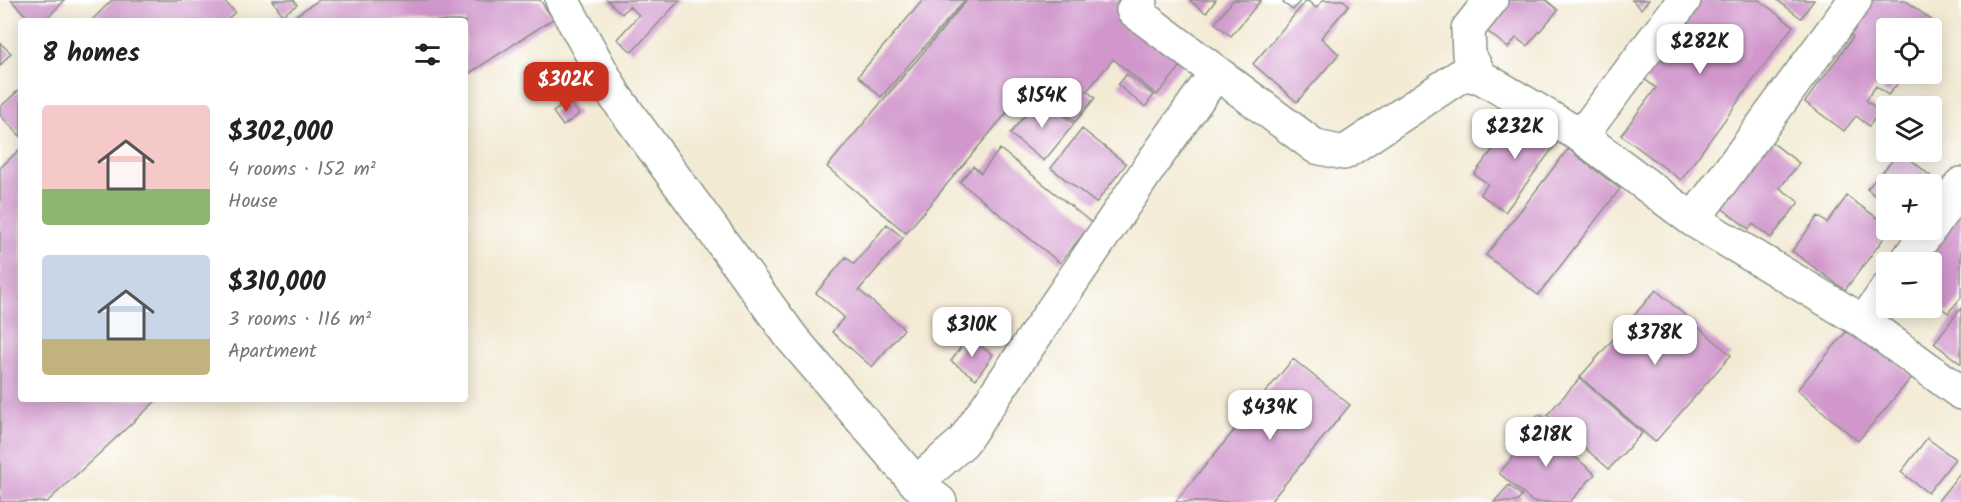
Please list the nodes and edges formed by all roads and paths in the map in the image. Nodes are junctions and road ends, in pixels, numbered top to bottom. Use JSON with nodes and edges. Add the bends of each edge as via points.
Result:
{"nodes":[{"id":1,"x":562,"y":0,"type":"edge"},
{"id":2,"x":1141,"y":0,"type":"edge"},
{"id":3,"x":1491,"y":0,"type":"edge"},
{"id":4,"x":1684,"y":0,"type":"edge"},
{"id":5,"x":1855,"y":0,"type":"edge"},
{"id":6,"x":1216,"y":73,"type":"junction"},
{"id":7,"x":1481,"y":77,"type":"junction"},
{"id":8,"x":1581,"y":136,"type":"junction"},
{"id":9,"x":1961,"y":184,"type":"edge"},
{"id":10,"x":1942,"y":212,"type":"edge"},
{"id":11,"x":1693,"y":220,"type":"junction"},
{"id":12,"x":1876,"y":305,"type":"edge"},
{"id":13,"x":1864,"y":322,"type":"junction"},
{"id":14,"x":1961,"y":393,"type":"edge"},
{"id":15,"x":928,"y":493,"type":"edge"}],
"edges":[{"from":1,"to":15,"type":"street","via":[[615,96],[792,338]]},
{"from":2,"to":6,"type":"street","via":[[1133,10]]},
{"from":3,"to":7,"type":"street","via":[[1468,29],[1469,55]]},
{"from":4,"to":8,"type":"street"},
{"from":5,"to":11,"type":"street"},
{"from":6,"to":7,"type":"street","via":[[1316,147],[1344,153],[1463,74]]},
{"from":6,"to":15,"type":"street"},
{"from":7,"to":8,"type":"street"},
{"from":8,"to":11,"type":"street"},
{"from":9,"to":10,"type":"street"},
{"from":11,"to":13,"type":"street"},
{"from":12,"to":13,"type":"street"},
{"from":13,"to":14,"type":"street"}]}
